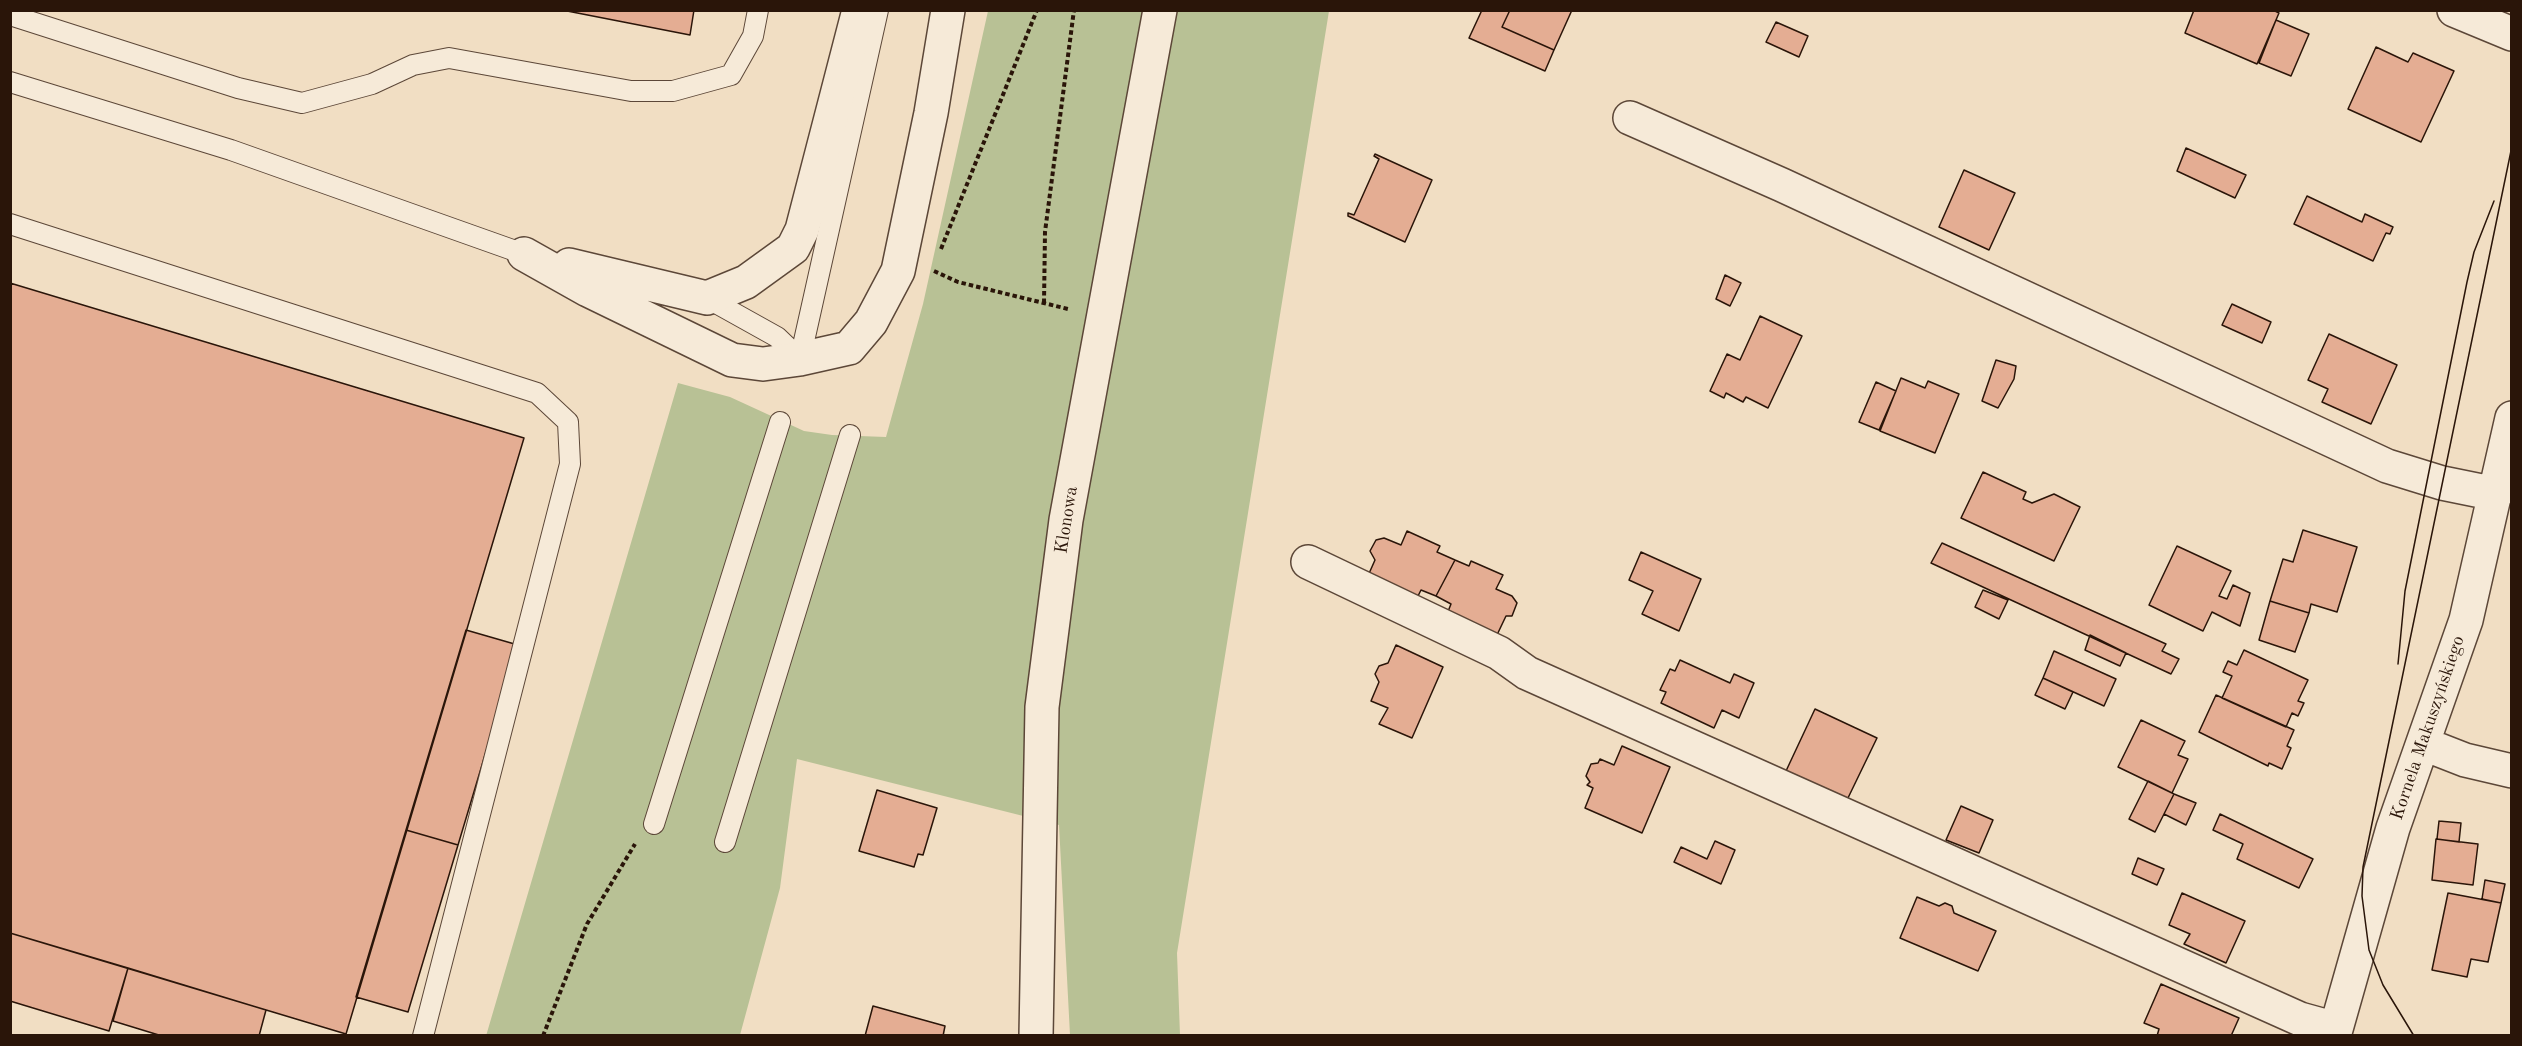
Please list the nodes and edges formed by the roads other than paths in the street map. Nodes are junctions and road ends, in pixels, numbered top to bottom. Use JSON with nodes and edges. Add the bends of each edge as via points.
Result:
{"nodes":[{"id":1,"x":758,"y":10,"type":"edge"},
{"id":2,"x":859,"y":10,"type":"edge"},
{"id":3,"x":878,"y":10,"type":"edge"},
{"id":4,"x":948,"y":10,"type":"edge"},
{"id":5,"x":1160,"y":10,"type":"edge"},
{"id":6,"x":2454,"y":10,"type":"edge"},
{"id":7,"x":10,"y":15,"type":"edge"},
{"id":8,"x":2511,"y":34,"type":"edge"},
{"id":9,"x":10,"y":82,"type":"edge"},
{"id":10,"x":1630,"y":118,"type":"dead end"},
{"id":11,"x":10,"y":224,"type":"edge"},
{"id":12,"x":524,"y":254,"type":"junction"},
{"id":13,"x":707,"y":298,"type":"junction"},
{"id":14,"x":800,"y":359,"type":"junction"},
{"id":15,"x":2511,"y":418,"type":"edge"},
{"id":16,"x":780,"y":422,"type":"dead end"},
{"id":17,"x":850,"y":435,"type":"dead end"},
{"id":18,"x":2496,"y":494,"type":"junction"},
{"id":19,"x":1308,"y":562,"type":"dead end"},
{"id":20,"x":2424,"y":744,"type":"junction"},
{"id":21,"x":2511,"y":771,"type":"edge"},
{"id":22,"x":654,"y":824,"type":"road end"},
{"id":23,"x":725,"y":842,"type":"dead end"},
{"id":24,"x":2335,"y":1032,"type":"edge"},
{"id":25,"x":423,"y":1035,"type":"edge"},
{"id":26,"x":1036,"y":1035,"type":"edge"}],
"edges":[{"from":1,"to":7,"type":"lane","via":[[753,36],[730,75],[673,91],[631,91],[449,58],[414,65],[372,84],[302,103],[238,88]]},
{"from":2,"to":13,"type":"street","via":[[802,230],[793,248],[746,282]]},
{"from":3,"to":14,"type":"lane"},
{"from":4,"to":14,"type":"street","via":[[932,112],[898,271],[871,322],[849,348]]},
{"from":5,"to":26,"type":"street","name":"Klonowa","via":[[1066,520],[1042,707]]},
{"from":6,"to":8,"type":"street"},
{"from":9,"to":12,"type":"lane","via":[[231,150]]},
{"from":10,"to":18,"type":"street","via":[[2387,466]]},
{"from":11,"to":25,"type":"lane","via":[[537,393],[568,422],[570,464]]},
{"from":12,"to":13,"type":"street"},
{"from":12,"to":14,"type":"street","via":[[588,290],[732,360],[764,364]]},
{"from":13,"to":14,"type":"lane","via":[[777,337]]},
{"from":15,"to":18,"type":"street","name":"Kornela Makuszyńskiego"},
{"from":16,"to":22,"type":"lane"},
{"from":17,"to":23,"type":"lane"},
{"from":18,"to":20,"type":"street","name":"Kornela Makuszyńskiego","via":[[2466,620]]},
{"from":19,"to":24,"type":"street","via":[[1499,653],[1538,678]]},
{"from":20,"to":21,"type":"street","via":[[2464,760]]},
{"from":20,"to":24,"type":"street","name":"Kornela Makuszyńskiego","via":[[2393,828]]}]}
